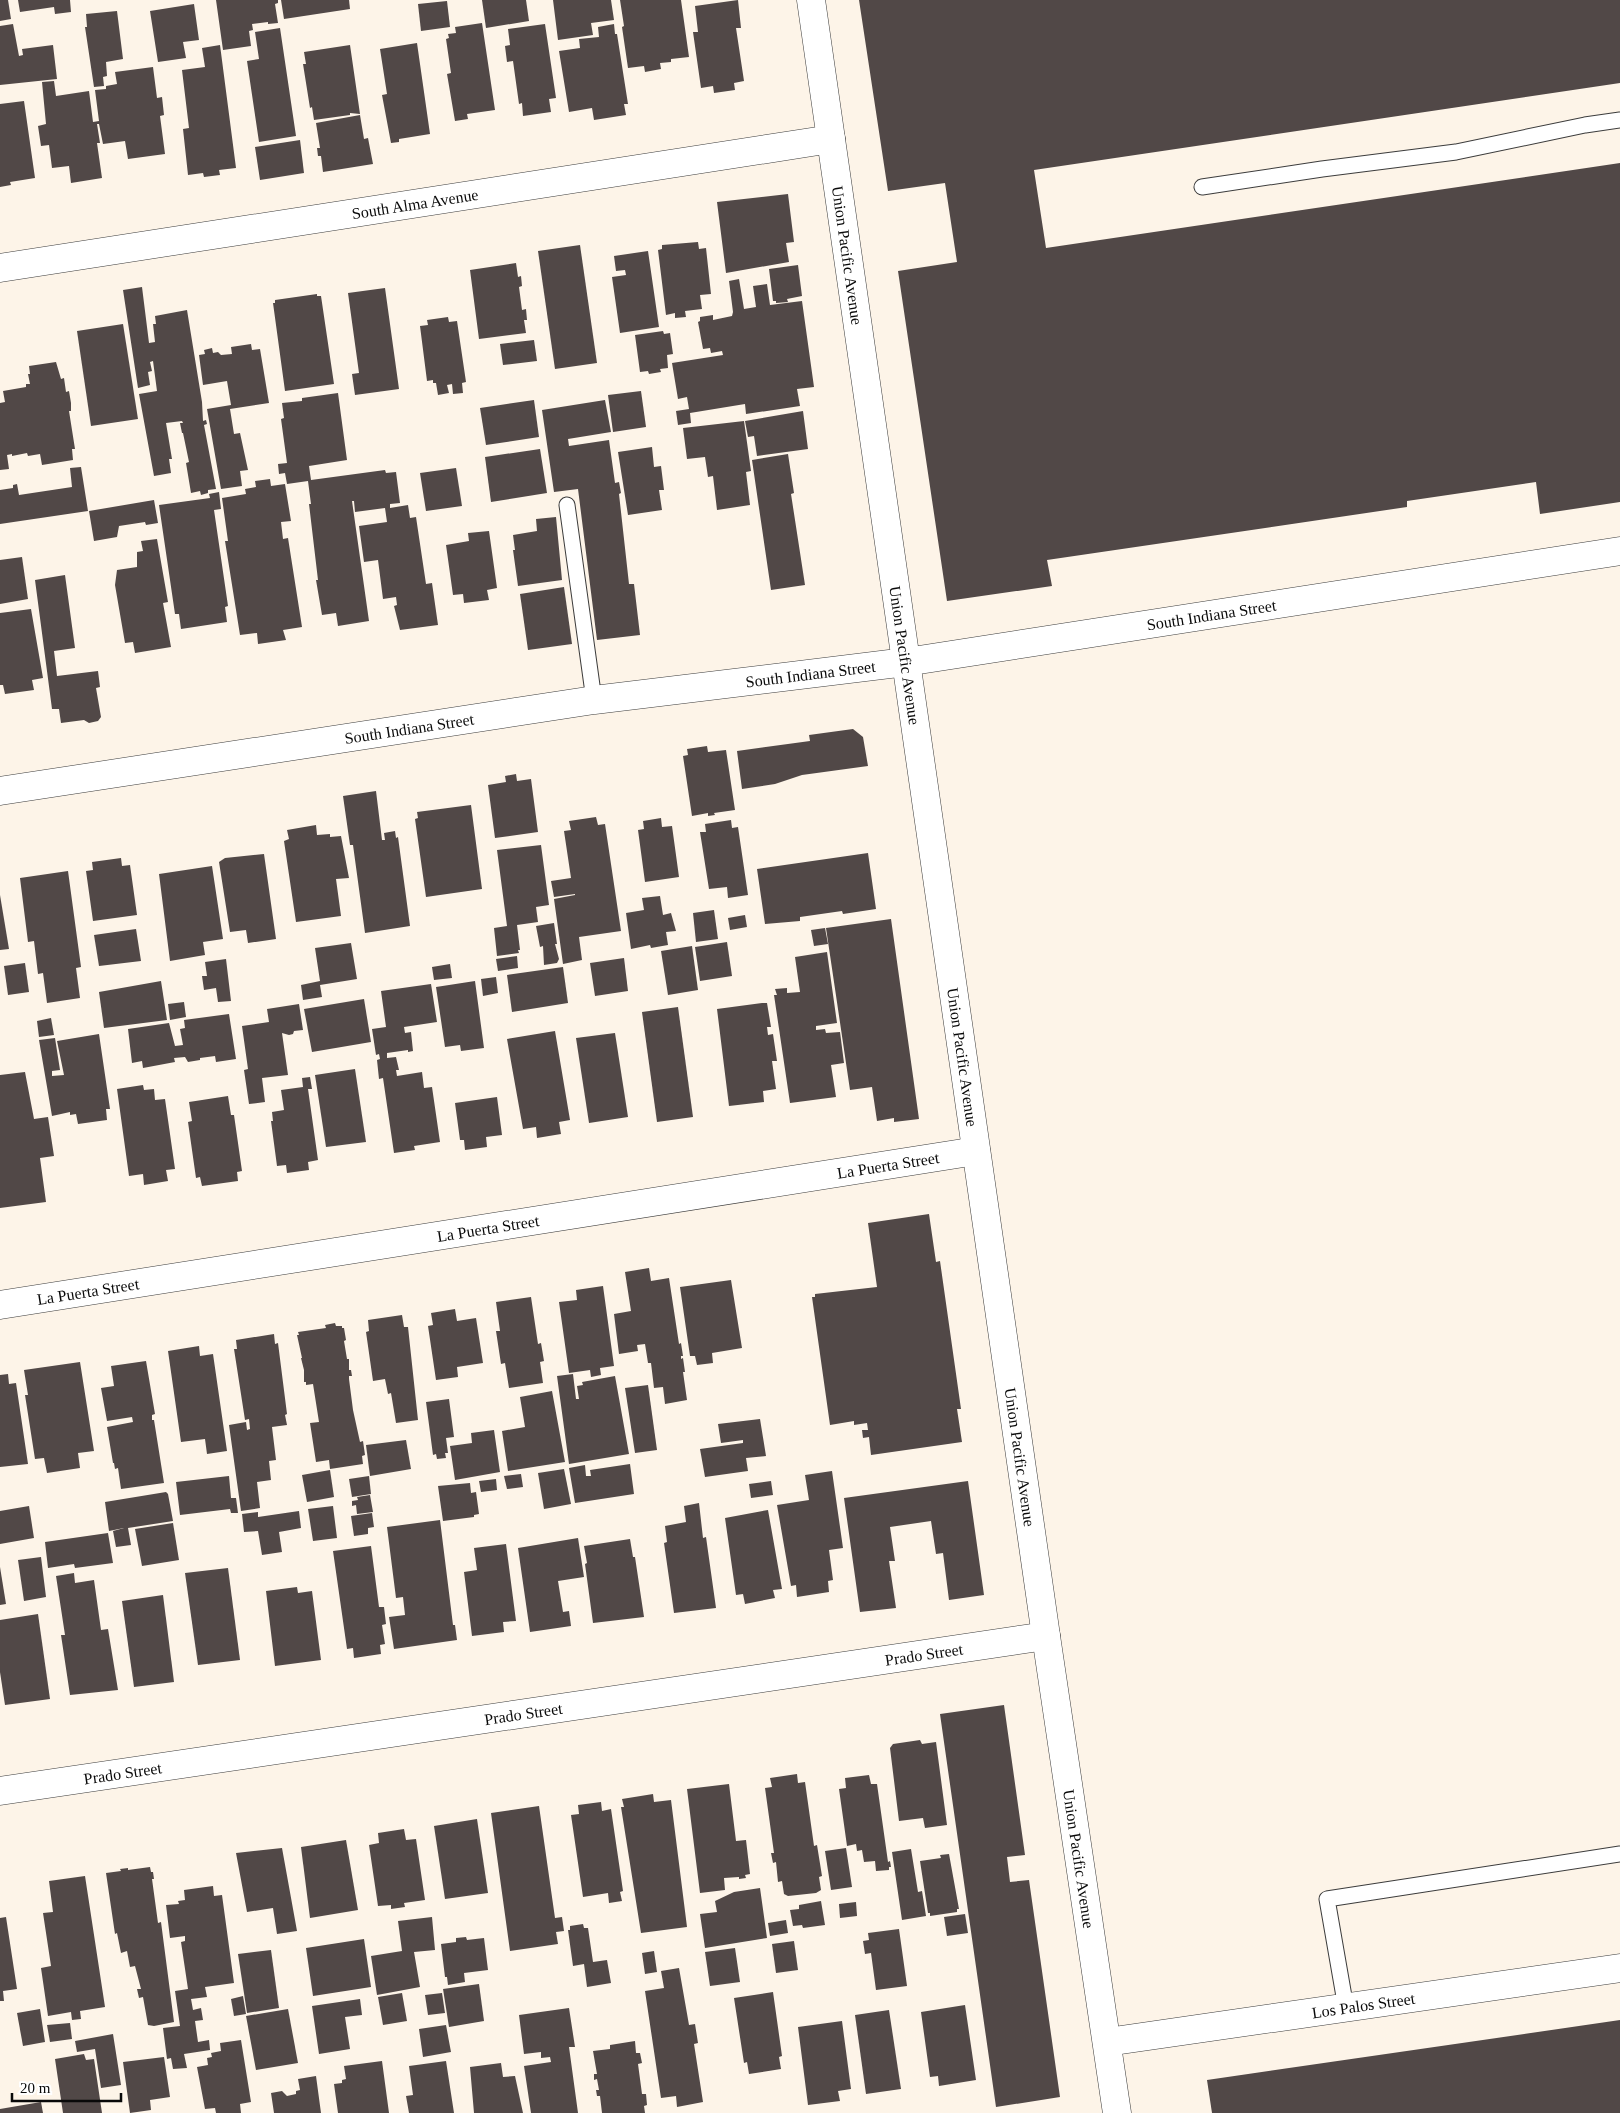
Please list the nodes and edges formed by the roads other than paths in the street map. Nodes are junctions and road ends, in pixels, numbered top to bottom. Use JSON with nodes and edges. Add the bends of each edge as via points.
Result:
{"nodes":[{"id":1,"x":811,"y":0,"type":"edge"},
{"id":2,"x":1620,"y":120,"type":"edge"},
{"id":3,"x":831,"y":139,"type":"junction"},
{"id":4,"x":1202,"y":187,"type":"dead end"},
{"id":5,"x":0,"y":268,"type":"edge"},
{"id":6,"x":567,"y":505,"type":"dead end"},
{"id":7,"x":1620,"y":551,"type":"edge"},
{"id":8,"x":906,"y":662,"type":"junction"},
{"id":9,"x":594,"y":700,"type":"junction"},
{"id":10,"x":0,"y":791,"type":"edge"},
{"id":11,"x":976,"y":1151,"type":"junction"},
{"id":12,"x":0,"y":1305,"type":"edge"},
{"id":13,"x":1046,"y":1636,"type":"junction"},
{"id":14,"x":0,"y":1791,"type":"edge"},
{"id":15,"x":1620,"y":1854,"type":"edge"},
{"id":16,"x":1620,"y":1968,"type":"edge"},
{"id":17,"x":1346,"y":2008,"type":"junction"},
{"id":18,"x":1107,"y":2042,"type":"junction"},
{"id":19,"x":1118,"y":2113,"type":"edge"}],
"edges":[{"from":1,"to":3,"type":"street","name":"Union Pacific Avenue"},
{"from":2,"to":4,"type":"lane","via":[[1456,152]]},
{"from":3,"to":5,"type":"street","name":"South Alma Avenue"},
{"from":3,"to":8,"type":"street","name":"Union Pacific Avenue"},
{"from":6,"to":9,"type":"lane"},
{"from":7,"to":8,"type":"street","name":"South Indiana Street"},
{"from":8,"to":9,"type":"street","name":"South Indiana Street"},
{"from":8,"to":11,"type":"street","name":"Union Pacific Avenue"},
{"from":9,"to":10,"type":"street","name":"South Indiana Street"},
{"from":11,"to":12,"type":"street","name":"La Puerta Street"},
{"from":11,"to":13,"type":"street","name":"Union Pacific Avenue"},
{"from":13,"to":14,"type":"street","name":"Prado Street"},
{"from":13,"to":18,"type":"street","name":"Union Pacific Avenue"},
{"from":15,"to":17,"type":"lane","via":[[1327,1899]]},
{"from":16,"to":17,"type":"street","name":"Los Palos Street"},
{"from":17,"to":18,"type":"street","name":"Los Palos Street"},
{"from":18,"to":19,"type":"street","name":"Union Pacific Avenue"}]}
